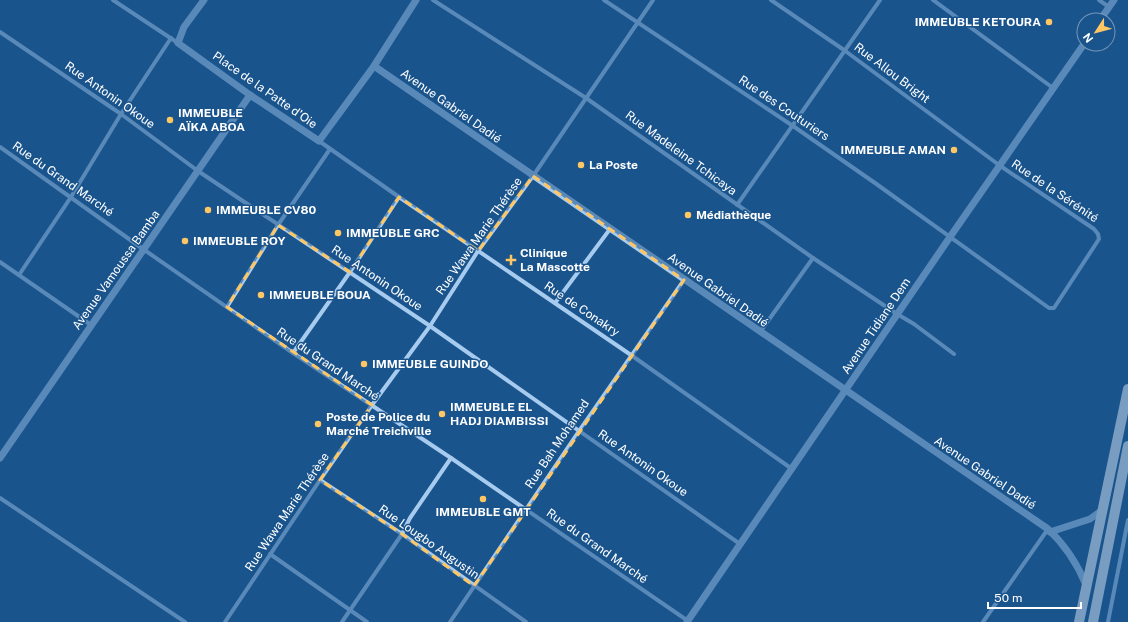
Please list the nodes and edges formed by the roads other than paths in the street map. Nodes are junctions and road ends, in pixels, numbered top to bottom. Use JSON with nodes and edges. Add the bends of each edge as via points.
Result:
{"nodes":[{"id":1,"x":113,"y":0,"type":"edge"},
{"id":2,"x":204,"y":0,"type":"edge"},
{"id":3,"x":416,"y":0,"type":"edge"},
{"id":4,"x":433,"y":0,"type":"edge"},
{"id":5,"x":604,"y":0,"type":"edge"},
{"id":6,"x":653,"y":0,"type":"edge"},
{"id":7,"x":771,"y":0,"type":"edge"},
{"id":8,"x":880,"y":0,"type":"edge"},
{"id":9,"x":933,"y":0,"type":"edge"},
{"id":10,"x":1114,"y":0,"type":"edge"},
{"id":11,"x":1101,"y":1,"type":"edge"},
{"id":12,"x":1109,"y":7,"type":"junction"},
{"id":13,"x":1106,"y":12,"type":"edge"},
{"id":14,"x":638,"y":23,"type":"junction"},
{"id":15,"x":0,"y":32,"type":"edge"},
{"id":16,"x":171,"y":38,"type":"junction"},
{"id":17,"x":178,"y":43,"type":"junction"},
{"id":18,"x":844,"y":50,"type":"junction"},
{"id":19,"x":1078,"y":52,"type":"edge"},
{"id":20,"x":374,"y":66,"type":"junction"},
{"id":21,"x":1053,"y":88,"type":"junction"},
{"id":22,"x":250,"y":94,"type":"junction"},
{"id":23,"x":586,"y":98,"type":"junction"},
{"id":24,"x":121,"y":114,"type":"junction"},
{"id":25,"x":793,"y":126,"type":"junction"},
{"id":26,"x":319,"y":141,"type":"junction"},
{"id":27,"x":0,"y":147,"type":"edge"},
{"id":28,"x":330,"y":149,"type":"junction"},
{"id":29,"x":999,"y":166,"type":"junction"},
{"id":30,"x":198,"y":171,"type":"junction"},
{"id":31,"x":533,"y":176,"type":"junction"},
{"id":32,"x":399,"y":197,"type":"junction"},
{"id":33,"x":71,"y":198,"type":"junction"},
{"id":34,"x":737,"y":205,"type":"junction"},
{"id":35,"x":278,"y":224,"type":"junction"},
{"id":36,"x":610,"y":229,"type":"junction"},
{"id":37,"x":950,"y":237,"type":"junction"},
{"id":38,"x":143,"y":249,"type":"junction"},
{"id":39,"x":478,"y":251,"type":"junction"},
{"id":40,"x":813,"y":258,"type":"junction"},
{"id":41,"x":0,"y":262,"type":"edge"},
{"id":42,"x":350,"y":272,"type":"junction"},
{"id":43,"x":19,"y":275,"type":"junction"},
{"id":44,"x":684,"y":280,"type":"junction"},
{"id":45,"x":555,"y":303,"type":"junction"},
{"id":46,"x":227,"y":307,"type":"junction"},
{"id":47,"x":897,"y":314,"type":"junction"},
{"id":48,"x":91,"y":325,"type":"junction"},
{"id":49,"x":430,"y":326,"type":"junction"},
{"id":50,"x":760,"y":333,"type":"junction"},
{"id":51,"x":293,"y":353,"type":"junction"},
{"id":52,"x":954,"y":354,"type":"dead end"},
{"id":53,"x":631,"y":355,"type":"junction"},
{"id":54,"x":1128,"y":389,"type":"edge"},
{"id":55,"x":845,"y":391,"type":"junction"},
{"id":56,"x":372,"y":405,"type":"junction"},
{"id":57,"x":579,"y":431,"type":"junction"},
{"id":58,"x":1128,"y":446,"type":"edge"},
{"id":59,"x":0,"y":458,"type":"edge"},
{"id":60,"x":451,"y":458,"type":"junction"},
{"id":61,"x":792,"y":469,"type":"junction"},
{"id":62,"x":320,"y":480,"type":"junction"},
{"id":63,"x":0,"y":498,"type":"edge"},
{"id":64,"x":525,"y":509,"type":"junction"},
{"id":65,"x":1101,"y":511,"type":"junction"},
{"id":66,"x":1128,"y":520,"type":"edge"},
{"id":67,"x":1049,"y":531,"type":"junction"},
{"id":68,"x":402,"y":534,"type":"junction"},
{"id":69,"x":740,"y":544,"type":"junction"},
{"id":70,"x":270,"y":554,"type":"junction"},
{"id":71,"x":1086,"y":585,"type":"junction"},
{"id":72,"x":474,"y":586,"type":"junction"},
{"id":73,"x":350,"y":610,"type":"junction"},
{"id":74,"x":185,"y":622,"type":"edge"},
{"id":75,"x":225,"y":622,"type":"edge"},
{"id":76,"x":342,"y":622,"type":"edge"},
{"id":77,"x":367,"y":622,"type":"edge"},
{"id":78,"x":450,"y":622,"type":"edge"},
{"id":79,"x":526,"y":622,"type":"edge"},
{"id":80,"x":688,"y":622,"type":"edge"},
{"id":81,"x":984,"y":622,"type":"edge"},
{"id":82,"x":1079,"y":622,"type":"edge"},
{"id":83,"x":1093,"y":622,"type":"edge"},
{"id":84,"x":1108,"y":622,"type":"edge"}],
"edges":[{"from":1,"to":16,"type":"street"},
{"from":2,"to":17,"type":"street","via":[[184,27]]},
{"from":3,"to":20,"type":"street","name":"Place de la Patte d'Oie"},
{"from":4,"to":23,"type":"street","name":"Rue Madeleine Tchicaya"},
{"from":5,"to":14,"type":"street","name":"Rue des Couturiers"},
{"from":6,"to":14,"type":"street","name":"Rue Wawa Marie Thérèse"},
{"from":7,"to":18,"type":"street","name":"Rue Allou Bright"},
{"from":8,"to":18,"type":"street"},
{"from":9,"to":21,"type":"street"},
{"from":10,"to":12,"type":"street"},
{"from":11,"to":12,"type":"street"},
{"from":12,"to":13,"type":"street"},
{"from":14,"to":23,"type":"street","name":"Rue Wawa Marie Thérèse"},
{"from":14,"to":25,"type":"street","name":"Rue des Couturiers"},
{"from":15,"to":24,"type":"street","name":"Rue Antonin Okoue"},
{"from":16,"to":17,"type":"street"},
{"from":16,"to":24,"type":"street"},
{"from":17,"to":22,"type":"street","name":"Place de la Patte d'Oie"},
{"from":18,"to":25,"type":"street"},
{"from":18,"to":29,"type":"street","name":"Rue Allou Bright"},
{"from":19,"to":21,"type":"street","name":"Avenue Tidiane Dem"},
{"from":20,"to":26,"type":"street","name":"Place de la Patte d'Oie"},
{"from":20,"to":31,"type":"street","name":"Avenue Gabriel Dadié"},
{"from":21,"to":29,"type":"street","name":"Avenue Tidiane Dem"},
{"from":22,"to":26,"type":"street","name":"Place de la Patte d'Oie"},
{"from":22,"to":30,"type":"street","name":"Avenue Vamoussa Bamba"},
{"from":23,"to":31,"type":"street","name":"Rue Wawa Marie Thérèse"},
{"from":23,"to":34,"type":"street","name":"Rue Madeleine Tchicaya"},
{"from":24,"to":30,"type":"street","name":"Rue Antonin Okoue"},
{"from":24,"to":33,"type":"street"},
{"from":25,"to":34,"type":"street"},
{"from":25,"to":37,"type":"street","name":"Rue des Couturiers"},
{"from":26,"to":28,"type":"street","name":"Rue de Conakry"},
{"from":27,"to":33,"type":"street","name":"Rue du Grand Marché"},
{"from":28,"to":32,"type":"street","name":"Rue de Conakry"},
{"from":28,"to":35,"type":"street"},
{"from":29,"to":37,"type":"street","name":"Avenue Tidiane Dem"},
{"from":29,"to":37,"type":"street","name":"Rue de la Sérénité","via":[[1053,200],[1098,234],[1099,239],[1058,304],[1054,308],[1049,308]]},
{"from":30,"to":35,"type":"street","name":"Rue Antonin Okoue"},
{"from":30,"to":38,"type":"street","name":"Avenue Vamoussa Bamba"},
{"from":31,"to":36,"type":"street","name":"Avenue Gabriel Dadié"},
{"from":31,"to":39,"type":"street","name":"Rue Wawa Marie Thérèse"},
{"from":32,"to":39,"type":"street","name":"Rue de Conakry"},
{"from":32,"to":42,"type":"street"},
{"from":33,"to":38,"type":"street","name":"Rue du Grand Marché"},
{"from":33,"to":43,"type":"street"},
{"from":34,"to":40,"type":"street","name":"Rue Madeleine Tchicaya"},
{"from":35,"to":42,"type":"street","name":"Rue Antonin Okoue"},
{"from":35,"to":46,"type":"street"},
{"from":36,"to":44,"type":"street","name":"Avenue Gabriel Dadié"},
{"from":36,"to":45,"type":"street"},
{"from":37,"to":47,"type":"street","name":"Avenue Tidiane Dem"},
{"from":38,"to":46,"type":"street","name":"Rue du Grand Marché"},
{"from":38,"to":48,"type":"street","name":"Avenue Vamoussa Bamba"},
{"from":39,"to":45,"type":"street","name":"Rue de Conakry"},
{"from":39,"to":49,"type":"street","name":"Rue Wawa Marie Thérèse"},
{"from":40,"to":47,"type":"street","name":"Rue Madeleine Tchicaya"},
{"from":40,"to":50,"type":"street"},
{"from":41,"to":43,"type":"street"},
{"from":42,"to":49,"type":"street","name":"Rue Antonin Okoue"},
{"from":42,"to":51,"type":"street"},
{"from":43,"to":48,"type":"street"},
{"from":44,"to":50,"type":"street","name":"Avenue Gabriel Dadié"},
{"from":44,"to":53,"type":"street","name":"Rue Bah Mohamed"},
{"from":45,"to":53,"type":"street","name":"Rue de Conakry"},
{"from":46,"to":51,"type":"street","name":"Rue du Grand Marché"},
{"from":47,"to":52,"type":"street","name":"Rue Madeleine Tchicaya"},
{"from":47,"to":55,"type":"street","name":"Avenue Tidiane Dem"},
{"from":48,"to":59,"type":"street","name":"Avenue Vamoussa Bamba"},
{"from":49,"to":56,"type":"street","name":"Rue Wawa Marie Thérèse"},
{"from":49,"to":57,"type":"street","name":"Rue Antonin Okoue"},
{"from":50,"to":55,"type":"street","name":"Avenue Gabriel Dadié"},
{"from":51,"to":56,"type":"street","name":"Rue du Grand Marché"},
{"from":53,"to":57,"type":"street","name":"Rue Bah Mohamed"},
{"from":53,"to":61,"type":"street","name":"Rue de Conakry"},
{"from":54,"to":65,"type":"main road"},
{"from":55,"to":61,"type":"street","name":"Avenue Tidiane Dem"},
{"from":55,"to":67,"type":"street","name":"Avenue Gabriel Dadié"},
{"from":56,"to":60,"type":"street","name":"Rue du Grand Marché"},
{"from":56,"to":62,"type":"street","name":"Rue Wawa Marie Thérèse"},
{"from":57,"to":64,"type":"street","name":"Rue Bah Mohamed"},
{"from":57,"to":69,"type":"street","name":"Rue Antonin Okoue"},
{"from":58,"to":83,"type":"main road"},
{"from":60,"to":64,"type":"street","name":"Rue du Grand Marché"},
{"from":60,"to":68,"type":"street"},
{"from":61,"to":69,"type":"street","name":"Avenue Tidiane Dem"},
{"from":62,"to":68,"type":"street","name":"Rue Lougbo Augustin"},
{"from":62,"to":70,"type":"street","name":"Rue Wawa Marie Thérèse"},
{"from":63,"to":74,"type":"street"},
{"from":64,"to":72,"type":"street","name":"Rue Bah Mohamed"},
{"from":64,"to":80,"type":"street","name":"Rue du Grand Marché"},
{"from":65,"to":67,"type":"street","via":[[1090,519]]},
{"from":65,"to":71,"type":"main road"},
{"from":66,"to":84,"type":"street"},
{"from":67,"to":71,"type":"street","name":"Avenue Gabriel Dadié","via":[[1070,553]]},
{"from":67,"to":81,"type":"street"},
{"from":68,"to":72,"type":"street","name":"Rue Lougbo Augustin"},
{"from":68,"to":73,"type":"street"},
{"from":69,"to":80,"type":"street","name":"Avenue Tidiane Dem"},
{"from":70,"to":73,"type":"street"},
{"from":70,"to":75,"type":"street","name":"Rue Wawa Marie Thérèse"},
{"from":71,"to":82,"type":"main road"},
{"from":72,"to":78,"type":"street","name":"Rue Bah Mohamed"},
{"from":72,"to":79,"type":"street","name":"Rue Lougbo Augustin"},
{"from":73,"to":76,"type":"street"},
{"from":73,"to":77,"type":"street"}]}
